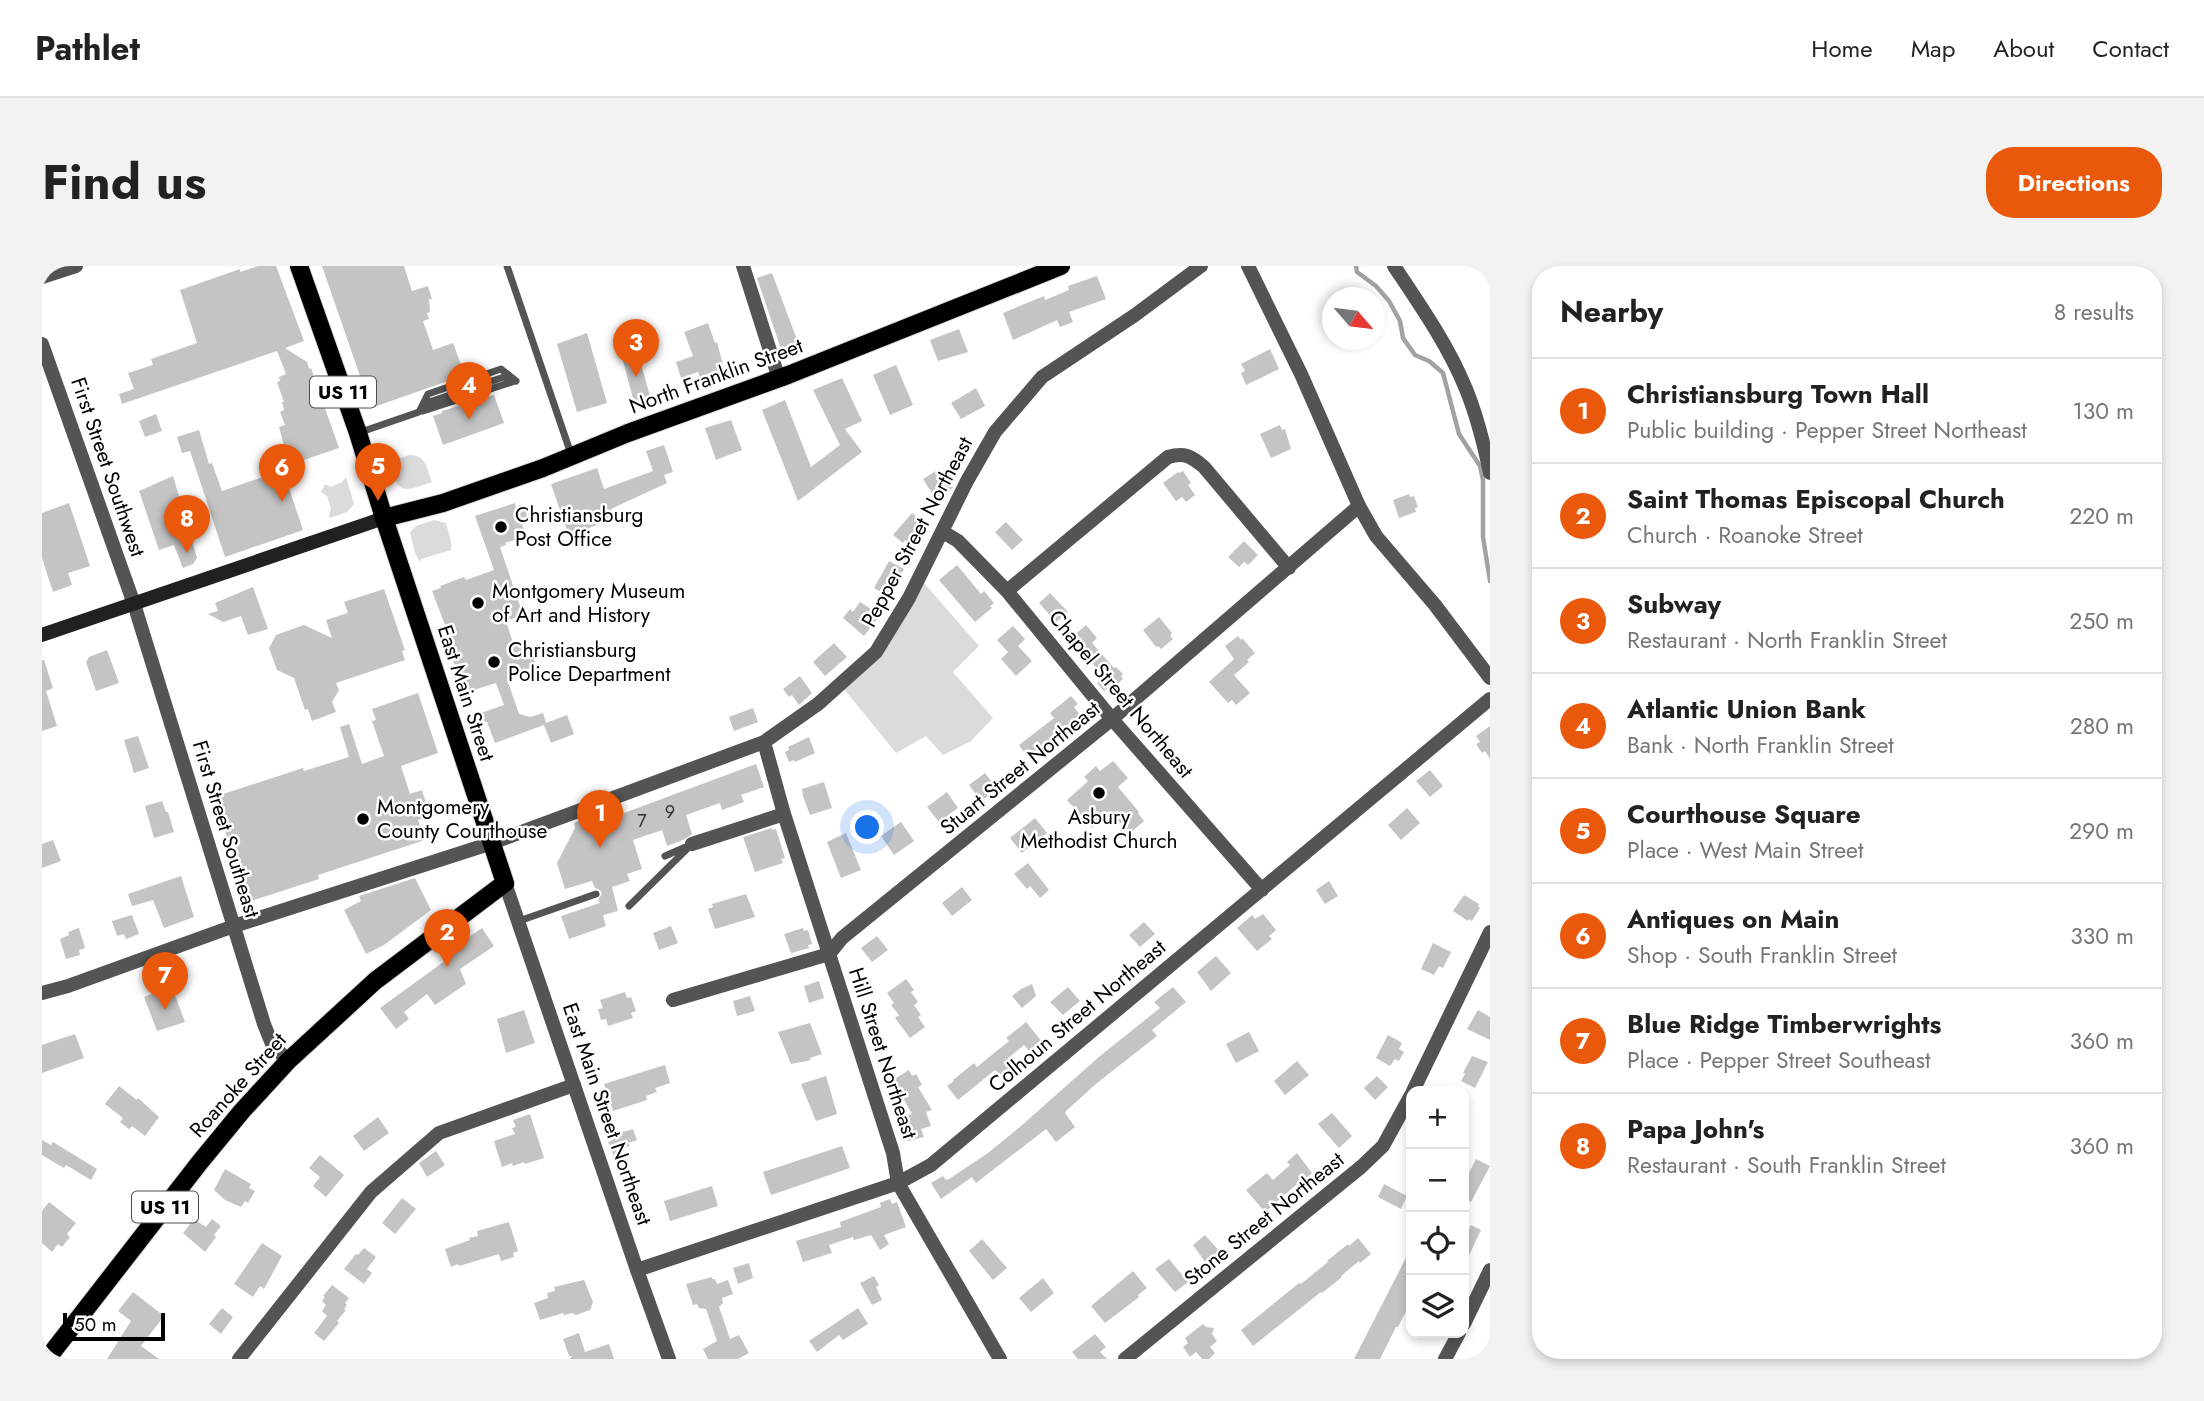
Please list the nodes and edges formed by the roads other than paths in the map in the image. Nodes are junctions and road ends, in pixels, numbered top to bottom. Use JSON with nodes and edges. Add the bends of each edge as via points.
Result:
{"nodes":[{"id":1,"x":76,"y":266,"type":"edge"},
{"id":2,"x":299,"y":266,"type":"edge"},
{"id":3,"x":507,"y":266,"type":"edge"},
{"id":4,"x":743,"y":266,"type":"edge"},
{"id":5,"x":1061,"y":266,"type":"edge"},
{"id":6,"x":1201,"y":266,"type":"edge"},
{"id":7,"x":1248,"y":266,"type":"edge"},
{"id":8,"x":1394,"y":266,"type":"edge"},
{"id":9,"x":42,"y":277,"type":"edge"},
{"id":10,"x":42,"y":344,"type":"edge"},
{"id":11,"x":779,"y":379,"type":"junction"},
{"id":12,"x":419,"y":412,"type":"junction"},
{"id":13,"x":358,"y":433,"type":"junction"},
{"id":14,"x":571,"y":456,"type":"junction"},
{"id":15,"x":1490,"y":473,"type":"edge"},
{"id":16,"x":1359,"y":506,"type":"junction"},
{"id":17,"x":384,"y":519,"type":"junction"},
{"id":18,"x":943,"y":532,"type":"junction"},
{"id":19,"x":1289,"y":568,"type":"junction"},
{"id":20,"x":1007,"y":591,"type":"junction"},
{"id":21,"x":134,"y":604,"type":"junction"},
{"id":22,"x":42,"y":635,"type":"edge"},
{"id":23,"x":1490,"y":678,"type":"edge"},
{"id":24,"x":1490,"y":699,"type":"edge"},
{"id":25,"x":1112,"y":719,"type":"junction"},
{"id":26,"x":764,"y":742,"type":"junction"},
{"id":27,"x":784,"y":814,"type":"junction"},
{"id":28,"x":492,"y":843,"type":"junction"},
{"id":29,"x":692,"y":845,"type":"junction"},
{"id":30,"x":665,"y":856,"type":"dead end"},
{"id":31,"x":505,"y":883,"type":"junction"},
{"id":32,"x":1262,"y":890,"type":"junction"},
{"id":33,"x":596,"y":894,"type":"dead end"},
{"id":34,"x":629,"y":905,"type":"dead end"},
{"id":35,"x":519,"y":921,"type":"junction"},
{"id":36,"x":234,"y":926,"type":"junction"},
{"id":37,"x":1490,"y":932,"type":"edge"},
{"id":38,"x":829,"y":954,"type":"junction"},
{"id":39,"x":42,"y":993,"type":"edge"},
{"id":40,"x":673,"y":1000,"type":"dead end"},
{"id":41,"x":288,"y":1061,"type":"junction"},
{"id":42,"x":574,"y":1084,"type":"junction"},
{"id":43,"x":1415,"y":1086,"type":"edge"},
{"id":44,"x":1406,"y":1104,"type":"edge"},
{"id":45,"x":898,"y":1184,"type":"junction"},
{"id":46,"x":637,"y":1270,"type":"junction"},
{"id":47,"x":1490,"y":1270,"type":"edge"},
{"id":48,"x":1469,"y":1314,"type":"edge"},
{"id":49,"x":1456,"y":1338,"type":"edge"},
{"id":50,"x":47,"y":1359,"type":"edge"},
{"id":51,"x":239,"y":1359,"type":"edge"},
{"id":52,"x":669,"y":1359,"type":"edge"},
{"id":53,"x":1000,"y":1359,"type":"edge"},
{"id":54,"x":1125,"y":1359,"type":"edge"},
{"id":55,"x":1445,"y":1359,"type":"edge"}],
"edges":[{"from":1,"to":9,"type":"street"},
{"from":2,"to":13,"type":"main road","number":"US 11"},
{"from":3,"to":14,"type":"lane"},
{"from":4,"to":11,"type":"street"},
{"from":5,"to":11,"type":"main road","name":"North Franklin Street"},
{"from":6,"to":18,"type":"street","name":"Pepper Street Northeast","via":[[1042,377],[995,432]]},
{"from":7,"to":16,"type":"street"},
{"from":8,"to":15,"type":"street","via":[[1466,389]]},
{"from":10,"to":21,"type":"street","name":"First Street Southwest"},
{"from":11,"to":14,"type":"main road","name":"North Franklin Street"},
{"from":12,"to":12,"type":"lane","via":[[428,394],[501,369],[516,381]]},
{"from":12,"to":13,"type":"lane"},
{"from":13,"to":17,"type":"main road","number":"US 11"},
{"from":14,"to":17,"type":"main road","name":"North Franklin Street","via":[[443,503]]},
{"from":16,"to":19,"type":"street","name":"Stuart Street Northeast"},
{"from":16,"to":23,"type":"street","via":[[1376,536]]},
{"from":17,"to":21,"type":"main road"},
{"from":17,"to":28,"type":"main road","name":"East Main Street","number":"US 11"},
{"from":18,"to":20,"type":"street","name":"Chapel Street Northeast","via":[[958,541]]},
{"from":18,"to":26,"type":"street","name":"Pepper Street Northeast","via":[[876,652],[818,704]]},
{"from":19,"to":20,"type":"street","via":[[1203,467],[1179,454],[1168,457]]},
{"from":19,"to":25,"type":"street","name":"Stuart Street Northeast"},
{"from":20,"to":25,"type":"street","name":"Chapel Street Northeast"},
{"from":21,"to":22,"type":"main road"},
{"from":21,"to":36,"type":"street","name":"First Street Southeast"},
{"from":24,"to":32,"type":"street","name":"Colhoun Street Northeast"},
{"from":25,"to":32,"type":"street","name":"Chapel Street Northeast"},
{"from":25,"to":38,"type":"street","name":"Stuart Street Northeast","via":[[842,938]]},
{"from":26,"to":27,"type":"street","name":"Hill Street Northeast"},
{"from":26,"to":28,"type":"street","name":"Pepper Street Northeast"},
{"from":27,"to":29,"type":"street"},
{"from":27,"to":38,"type":"street","name":"Hill Street Northeast"},
{"from":28,"to":31,"type":"main road","name":"East Main Street","number":"US 11"},
{"from":28,"to":36,"type":"street","name":"Pepper Street Northeast"},
{"from":29,"to":30,"type":"lane"},
{"from":29,"to":34,"type":"lane"},
{"from":31,"to":35,"type":"street","name":"East Main Street Northeast"},
{"from":31,"to":41,"type":"main road","name":"Roanoke Street","number":"US 11","via":[[374,981]]},
{"from":32,"to":45,"type":"street","name":"Colhoun Street Northeast","via":[[931,1165]]},
{"from":33,"to":35,"type":"lane"},
{"from":35,"to":42,"type":"street","name":"East Main Street Northeast"},
{"from":36,"to":39,"type":"street","name":"Pepper Street Northeast"},
{"from":36,"to":41,"type":"street","name":"First Street Southeast","via":[[268,1034]]},
{"from":37,"to":43,"type":"street","name":"Stone Street Northeast"},
{"from":38,"to":40,"type":"street","name":"Stuart Street Northeast"},
{"from":38,"to":45,"type":"street","name":"Hill Street Northeast","via":[[893,1153]]},
{"from":41,"to":50,"type":"main road","name":"Roanoke Street","number":"US 11","via":[[217,1142]]},
{"from":42,"to":46,"type":"street","name":"East Main Street Northeast"},
{"from":42,"to":51,"type":"street","via":[[439,1133],[371,1192]]},
{"from":44,"to":54,"type":"street","name":"Stone Street Northeast","via":[[1383,1146],[1361,1167]]},
{"from":45,"to":46,"type":"street","name":"Colhoun Street Northeast"},
{"from":45,"to":53,"type":"street","name":"Hill Street Northeast"},
{"from":46,"to":52,"type":"street","name":"East Main Street Northeast"},
{"from":47,"to":48,"type":"street"},
{"from":49,"to":55,"type":"street"}]}
